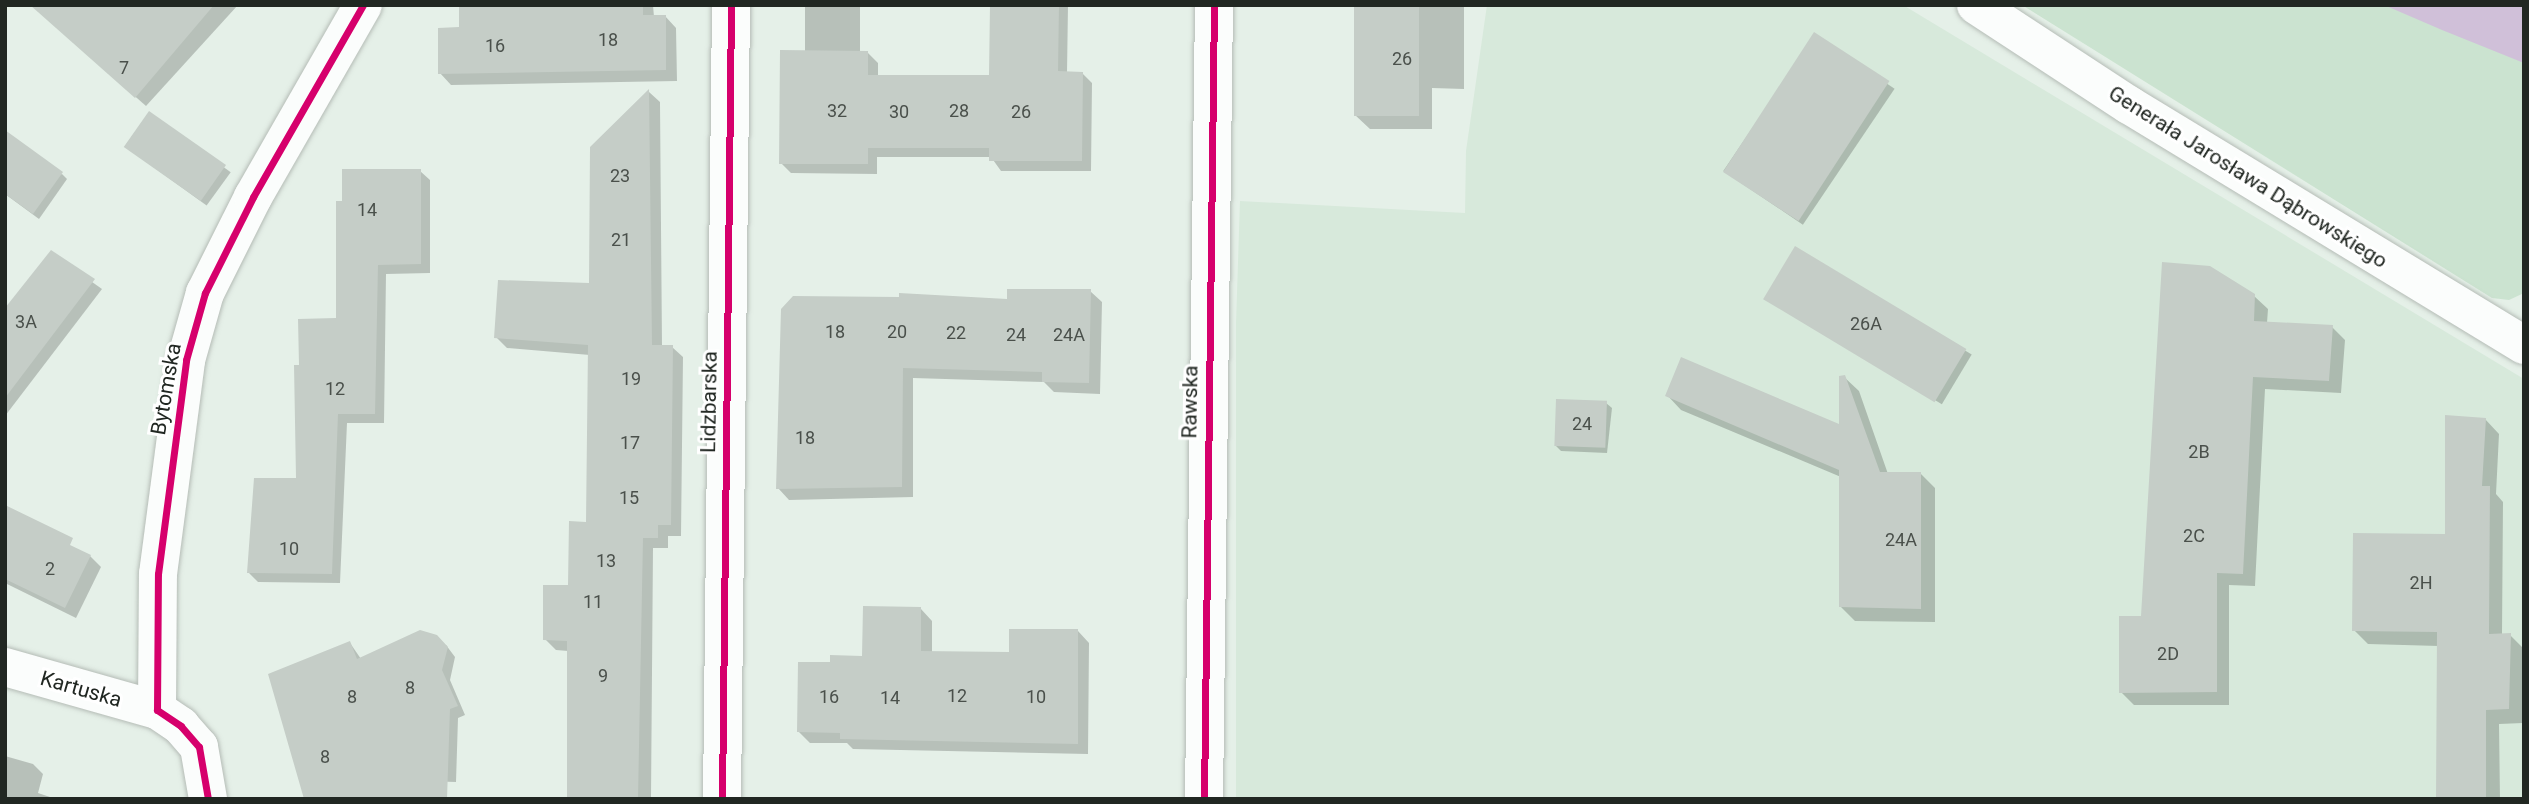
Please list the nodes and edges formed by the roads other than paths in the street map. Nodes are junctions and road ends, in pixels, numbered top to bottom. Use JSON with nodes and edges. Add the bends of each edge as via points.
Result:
{"nodes":[{"id":1,"x":363,"y":5,"type":"edge"},
{"id":2,"x":732,"y":5,"type":"edge"},
{"id":3,"x":1214,"y":5,"type":"edge"},
{"id":4,"x":1976,"y":5,"type":"edge"},
{"id":5,"x":2524,"y":345,"type":"edge"},
{"id":6,"x":5,"y":667,"type":"edge"},
{"id":7,"x":157,"y":710,"type":"junction"},
{"id":8,"x":208,"y":799,"type":"edge"},
{"id":9,"x":722,"y":799,"type":"edge"},
{"id":10,"x":1204,"y":799,"type":"edge"}],
"edges":[{"from":1,"to":7,"type":"street","name":"Bytomska","via":[[253,197],[205,293],[184,373],[159,560]]},
{"from":2,"to":9,"type":"street","name":"Lidzbarska"},
{"from":3,"to":10,"type":"street","name":"Rawska"},
{"from":4,"to":5,"type":"street","name":"Generała Jarosława Dąbrowskiego","via":[[2129,105]]},
{"from":6,"to":7,"type":"street","name":"Kartuska"},
{"from":7,"to":8,"type":"street","via":[[181,726],[199,747]]}]}
